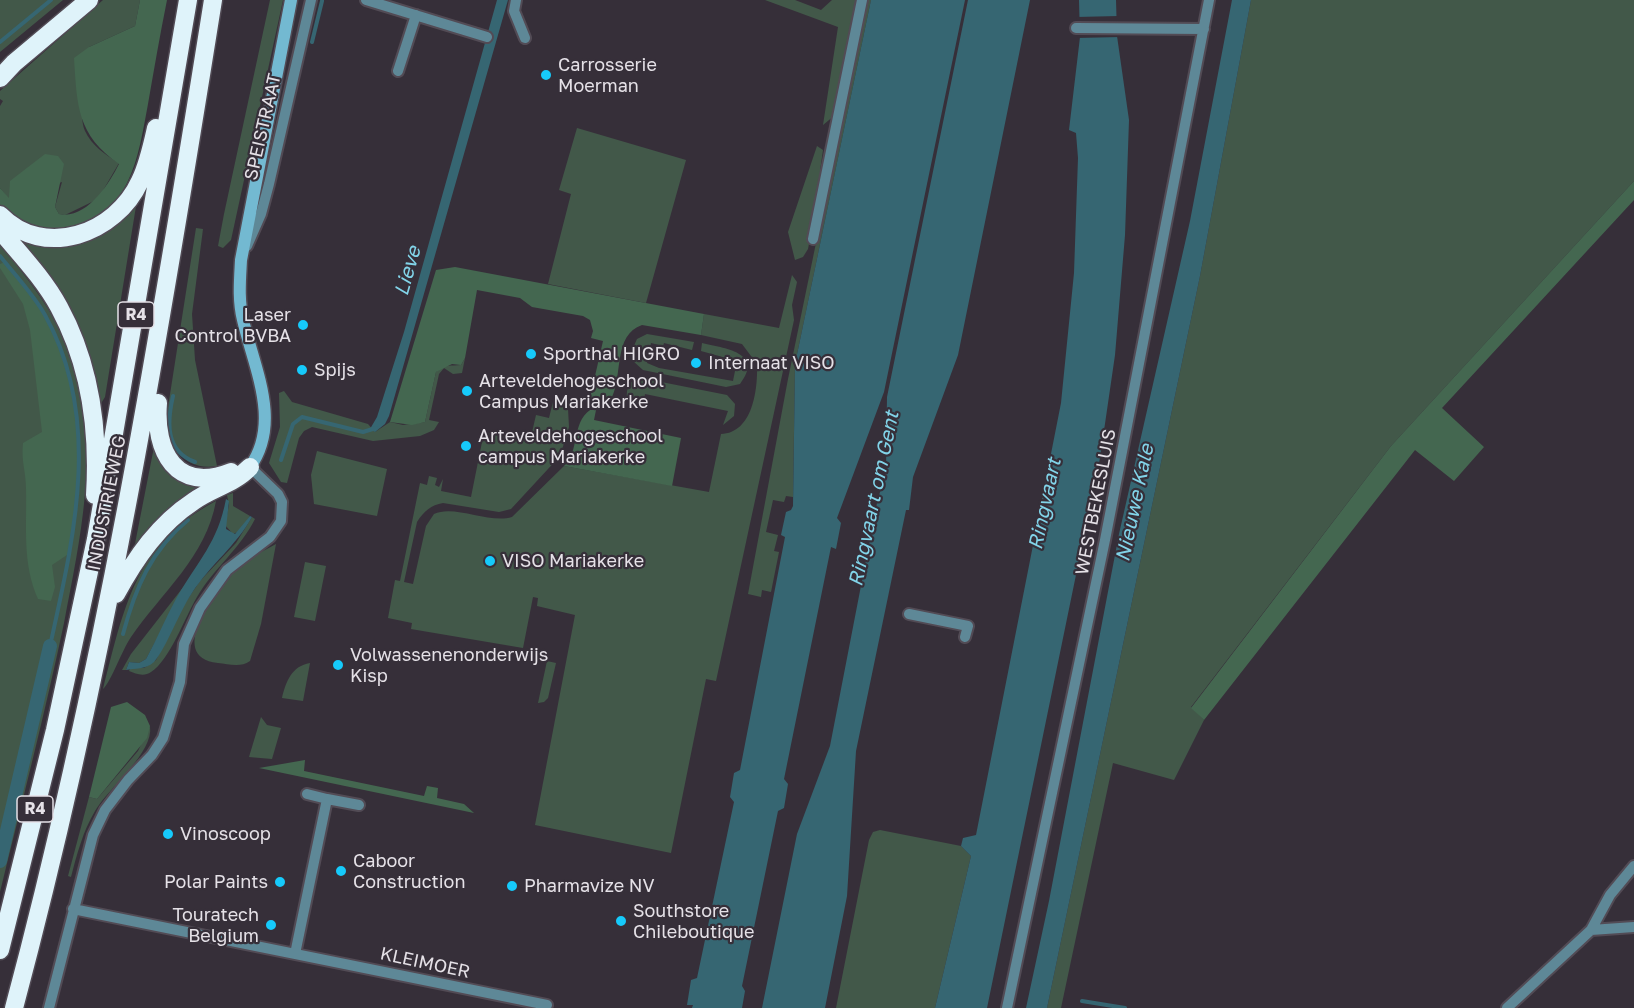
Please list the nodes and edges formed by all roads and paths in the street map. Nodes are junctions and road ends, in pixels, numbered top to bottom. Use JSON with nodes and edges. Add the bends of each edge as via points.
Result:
{"nodes":[{"id":1,"x":76,"y":0,"type":"edge"},
{"id":2,"x":89,"y":0,"type":"edge"},
{"id":3,"x":188,"y":0,"type":"edge"},
{"id":4,"x":213,"y":0,"type":"edge"},
{"id":5,"x":291,"y":0,"type":"edge"},
{"id":6,"x":311,"y":0,"type":"edge"},
{"id":7,"x":516,"y":0,"type":"edge"},
{"id":8,"x":862,"y":0,"type":"edge"},
{"id":9,"x":1209,"y":0,"type":"edge"},
{"id":10,"x":373,"y":1,"type":"edge"},
{"id":11,"x":416,"y":15,"type":"junction"},
{"id":12,"x":1076,"y":28,"type":"dead end"},
{"id":13,"x":1204,"y":29,"type":"junction"},
{"id":14,"x":487,"y":37,"type":"dead end"},
{"id":15,"x":525,"y":38,"type":"dead end"},
{"id":16,"x":0,"y":66,"type":"edge"},
{"id":17,"x":398,"y":71,"type":"dead end"},
{"id":18,"x":0,"y":78,"type":"edge"},
{"id":19,"x":173,"y":92,"type":"junction"},
{"id":20,"x":0,"y":215,"type":"edge"},
{"id":21,"x":0,"y":230,"type":"edge"},
{"id":22,"x":813,"y":239,"type":"dead end"},
{"id":23,"x":241,"y":260,"type":"junction"},
{"id":24,"x":156,"y":357,"type":"junction"},
{"id":25,"x":250,"y":467,"type":"junction"},
{"id":26,"x":96,"y":539,"type":"junction"},
{"id":27,"x":108,"y":609,"type":"junction"},
{"id":28,"x":961,"y":612,"type":"dead end"},
{"id":29,"x":909,"y":614,"type":"dead end"},
{"id":30,"x":959,"y":624,"type":"junction"},
{"id":31,"x":965,"y":637,"type":"dead end"},
{"id":32,"x":307,"y":794,"type":"dead end"},
{"id":33,"x":327,"y":799,"type":"junction"},
{"id":34,"x":359,"y":805,"type":"dead end"},
{"id":35,"x":1634,"y":866,"type":"edge"},
{"id":36,"x":73,"y":909,"type":"junction"},
{"id":37,"x":1634,"y":927,"type":"edge"},
{"id":38,"x":1592,"y":930,"type":"junction"},
{"id":39,"x":0,"y":950,"type":"edge"},
{"id":40,"x":296,"y":954,"type":"junction"},
{"id":41,"x":547,"y":1005,"type":"dead end"},
{"id":42,"x":14,"y":1008,"type":"edge"},
{"id":43,"x":49,"y":1008,"type":"edge"},
{"id":44,"x":1007,"y":1008,"type":"edge"},
{"id":45,"x":1506,"y":1008,"type":"edge"}],
"edges":[{"from":1,"to":16,"type":"highway"},
{"from":2,"to":18,"type":"highway"},
{"from":3,"to":19,"type":"highway","name":"INDUSTRIEWEG","number":"R4"},
{"from":4,"to":24,"type":"highway","name":"INDUSTRIEWEG","number":"R4"},
{"from":5,"to":23,"type":"street","name":"SPEISTRAAT"},
{"from":6,"to":23,"type":"street","name":"SPEISTRAAT","via":[[261,214]]},
{"from":7,"to":15,"type":"street","via":[[514,11]]},
{"from":8,"to":22,"type":"street"},
{"from":9,"to":13,"type":"street","name":"WESTBEKESLUIS"},
{"from":10,"to":11,"type":"street"},
{"from":11,"to":14,"type":"street"},
{"from":11,"to":17,"type":"street"},
{"from":12,"to":13,"type":"street"},
{"from":13,"to":44,"type":"street","name":"WESTBEKESLUIS","via":[[1106,540]]},
{"from":19,"to":20,"type":"highway","via":[[159,115],[140,182],[116,214],[98,228],[77,237],[51,239],[29,234]]},
{"from":19,"to":26,"type":"highway","name":"INDUSTRIEWEG","number":"R4"},
{"from":21,"to":26,"type":"highway","via":[[58,305],[84,364],[94,431]]},
{"from":23,"to":25,"type":"street","name":"SPEISTRAAT","via":[[242,318],[267,419],[261,447]]},
{"from":24,"to":25,"type":"highway","number":"R4","via":[[157,432],[172,463],[190,476],[205,478]]},
{"from":24,"to":27,"type":"highway","name":"INDUSTRIEWEG","number":"R4"},
{"from":25,"to":27,"type":"highway","number":"R4","via":[[196,499],[166,523],[138,556]]},
{"from":25,"to":36,"type":"street","via":[[278,494],[281,521],[270,537],[227,570],[190,627],[180,681],[163,738],[105,810],[93,835]]},
{"from":26,"to":39,"type":"highway","name":"INDUSTRIEWEG","number":"R4","via":[[55,730]]},
{"from":27,"to":42,"type":"highway","name":"INDUSTRIEWEG","number":"R4"},
{"from":28,"to":30,"type":"street"},
{"from":29,"to":30,"type":"street"},
{"from":30,"to":31,"type":"street","via":[[968,626]]},
{"from":32,"to":33,"type":"street"},
{"from":33,"to":34,"type":"street"},
{"from":33,"to":40,"type":"street"},
{"from":35,"to":38,"type":"street","via":[[1610,895]]},
{"from":36,"to":40,"type":"street","name":"KLEIMOER"},
{"from":36,"to":43,"type":"street"},
{"from":37,"to":38,"type":"street"},
{"from":38,"to":45,"type":"street"},
{"from":40,"to":41,"type":"street","name":"KLEIMOER"}]}
